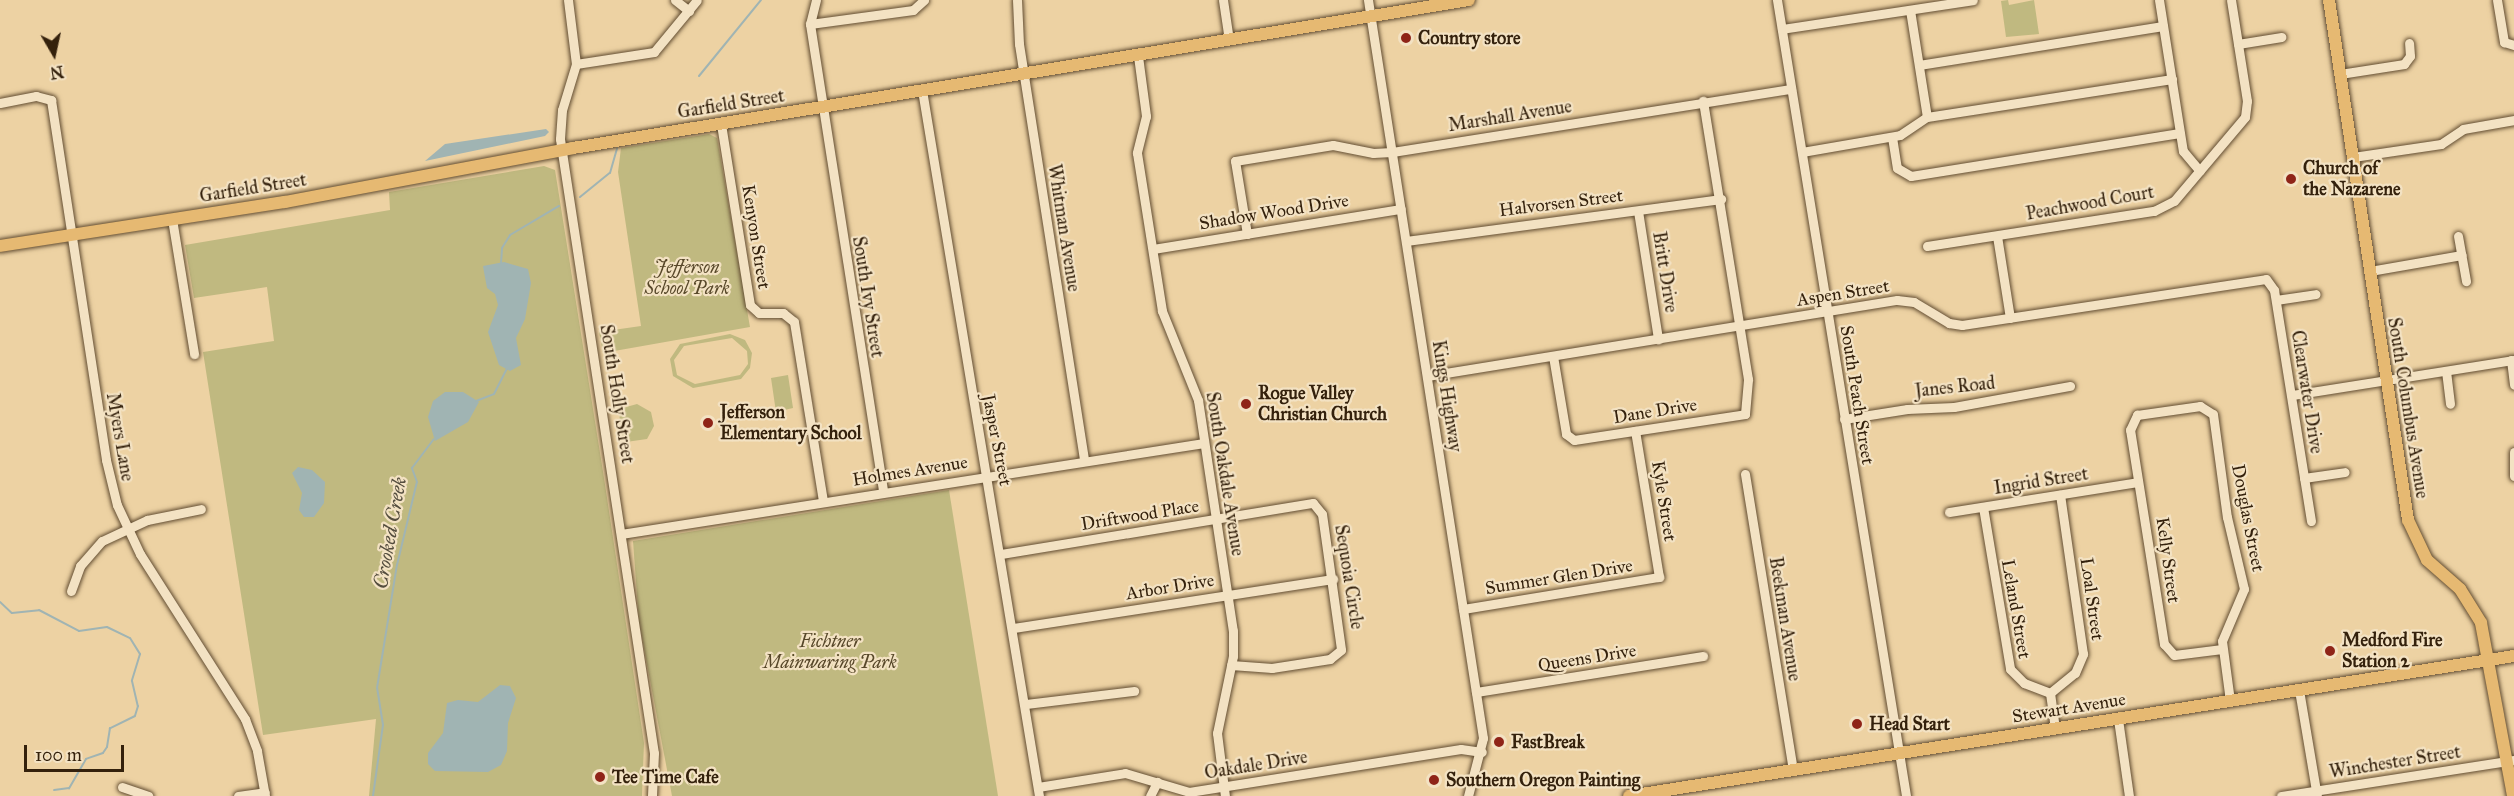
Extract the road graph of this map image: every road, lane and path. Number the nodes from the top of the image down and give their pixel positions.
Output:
1 (568, 0) edge
2 (675, 0) edge
3 (697, 0) edge
4 (816, 0) edge
5 (924, 0) edge
6 (1017, 0) edge
7 (1223, 0) edge
8 (1368, 0) edge
9 (1469, 0) edge
10 (1777, 0) edge
11 (1973, 0) edge
12 (2159, 0) edge
13 (2231, 0) edge
14 (2329, 0) edge
15 (2497, 0) edge
16 (1910, 10) junction
17 (689, 11) junction
18 (1371, 19) junction
19 (810, 24) junction
20 (2163, 26) junction
21 (1782, 29) junction
22 (2281, 37) dead end
23 (1229, 40) junction
24 (2409, 43) dead end
25 (2238, 44) junction
26 (2510, 44) edge
27 (1138, 56) junction
28 (576, 64) junction
29 (1919, 64) junction
30 (2340, 74) junction
31 (1023, 75) junction
32 (2172, 79) junction
33 (1791, 88) junction
34 (922, 90) junction
35 (1703, 101) junction
36 (0, 103) edge
37 (822, 107) junction
38 (1927, 117) junction
39 (2514, 120) edge
40 (721, 124) junction
41 (2180, 134) junction
42 (1893, 137) junction
43 (561, 150) junction
44 (1392, 152) junction
45 (1802, 152) junction
46 (2353, 157) junction
47 (2200, 171) junction
48 (1721, 199) junction
49 (1401, 209) junction
50 (1638, 211) junction
51 (172, 219) junction
52 (1247, 234) junction
53 (71, 235) junction
54 (1997, 236) junction
55 (2458, 236) dead end
56 (1406, 241) junction
57 (0, 246) edge
58 (1927, 246) dead end
59 (1153, 249) junction
60 (2462, 255) junction
61 (2370, 271) junction
62 (2258, 279) joint
63 (2466, 281) dead end
64 (2316, 294) dead end
65 (2276, 300) junction
66 (1827, 312) junction
67 (2010, 318) junction
68 (1741, 327) junction
69 (1658, 339) junction
70 (194, 354) dead end
71 (1553, 356) junction
72 (2512, 360) edge
73 (2446, 371) junction
74 (1427, 376) junction
75 (2385, 380) junction
76 (2514, 385) edge
77 (2070, 386) dead end
78 (2292, 395) junction
79 (2450, 404) dead end
80 (2133, 418) joint
81 (1844, 419) junction
82 (1635, 431) junction
83 (1204, 443) junction
84 (2514, 452) edge
85 (1084, 460) junction
86 (2345, 472) dead end
87 (1745, 474) dead end
88 (986, 476) junction
89 (2514, 476) edge
90 (2304, 478) junction
91 (2138, 482) junction
92 (883, 492) junction
93 (2060, 495) junction
94 (823, 501) junction
95 (1318, 506) joint
96 (1983, 507) junction
97 (201, 509) dead end
98 (1949, 512) dead end
99 (1216, 520) junction
100 (2311, 521) dead end
101 (127, 529) junction
102 (621, 534) junction
103 (1001, 554) junction
104 (1659, 577) joint
105 (1333, 579) junction
106 (70, 591) dead end
107 (1227, 595) junction
108 (1463, 609) junction
109 (1013, 628) junction
110 (2222, 649) junction
111 (1703, 656) dead end
112 (2514, 656) edge
113 (2490, 659) junction
114 (1231, 665) junction
115 (2299, 690) junction
116 (1134, 691) dead end
117 (1476, 692) junction
118 (2050, 693) junction
119 (2230, 701) junction
120 (1026, 704) junction
121 (2118, 718) junction
122 (2055, 728) junction
123 (1482, 752) junction
124 (1899, 753) junction
125 (2511, 761) edge
126 (1793, 770) junction
127 (1157, 782) junction
128 (122, 787) dead end
129 (1039, 791) edge
130 (1225, 791) edge
131 (1688, 791) edge
132 (2316, 793) edge
133 (265, 794) edge
134 (148, 796) edge
135 (238, 796) edge
136 (652, 796) edge
137 (1150, 796) edge
138 (1468, 796) edge
139 (1629, 796) edge
140 (1906, 796) edge
141 (2129, 796) edge
142 (2281, 796) edge
143 (2513, 796) edge

1 - 28 street, South Holly Street
2 - 17 street
3 - 17 street
4 - 19 street
5 - 19 street
6 - 31 street, Whitman Avenue
7 - 23 street
8 - 18 street, Kings Highway
9 - 18 main road, Garfield Street
10 - 21 street, South Peach Street
11 - 16 street
12 - 20 street
13 - 25 street, Peachwood Court
14 - 30 main road, South Columbus Avenue
15 - 26 street
16 - 21 street
16 - 29 street
17 - 28 street
18 - 23 main road, Garfield Street
18 - 44 street, Kings Highway
19 - 37 street, South Ivy Street
20 - 29 street
20 - 32 street
21 - 33 street, South Peach Street
22 - 25 street
23 - 27 main road, Garfield Street
24 - 30 street
25 - 47 street, Peachwood Court
27 - 31 main road, Garfield Street
27 - 59 street, South Oakdale Avenue
28 - 43 street, South Holly Street
29 - 38 street
30 - 46 main road, South Columbus Avenue
31 - 34 main road, Garfield Street
31 - 85 street, Whitman Avenue
32 - 38 street
32 - 41 street
33 - 35 street, Marshall Avenue
33 - 45 street, South Peach Street
34 - 37 main road, Garfield Street
34 - 88 street, Jasper Street
35 - 44 street, Marshall Avenue
35 - 48 street
36 - 53 street, Myers Lane
37 - 40 main road, Garfield Street
37 - 92 street, South Ivy Street
38 - 42 street
39 - 46 street
40 - 43 main road, Garfield Street
40 - 94 street, Kenyon Street
41 - 42 street
41 - 47 street
42 - 45 street
43 - 51 main road, Garfield Street
43 - 102 street, South Holly Street
44 - 49 street, Kings Highway
44 - 52 street, Marshall Avenue
45 - 66 street, South Peach Street
46 - 61 main road, South Columbus Avenue
47 - 54 street, Peachwood Court
48 - 50 street, Halvorsen Street
48 - 68 street
49 - 52 street, Shadow Wood Drive
49 - 56 street, Kings Highway
50 - 56 street, Halvorsen Street
50 - 69 street, Britt Drive
51 - 53 main road, Garfield Street
51 - 70 street
52 - 59 street, Shadow Wood Drive
53 - 57 main road, Garfield Street
53 - 101 street, Myers Lane
54 - 58 street, Peachwood Court
54 - 67 street
55 - 60 street
56 - 74 street, Kings Highway
59 - 83 street, South Oakdale Avenue
60 - 61 street
60 - 63 street
61 - 75 main road, South Columbus Avenue
62 - 65 street, Clearwater Drive
62 - 67 street, Aspen Street
64 - 65 street
65 - 78 street, Clearwater Drive
66 - 67 street, Aspen Street
66 - 68 street, Aspen Street
66 - 81 street, South Peach Street
68 - 69 street, Aspen Street
68 - 82 street, Dane Drive
69 - 71 street, Aspen Street
71 - 74 street, Aspen Street
71 - 82 street, Dane Drive
72 - 73 street
72 - 76 street
73 - 75 street
73 - 79 street
74 - 108 street, Kings Highway
75 - 78 street
75 - 113 main road, South Columbus Avenue
77 - 81 street, Janes Road
78 - 90 street, Clearwater Drive
80 - 91 street, Kelly Street
80 - 110 street, Douglas Street
81 - 124 street, South Peach Street
82 - 104 street, Kyle Street
83 - 85 street, Holmes Avenue
83 - 99 street, South Oakdale Avenue
84 - 89 street
85 - 88 street, Holmes Avenue
86 - 90 street
87 - 126 street, Beekman Avenue
88 - 92 street, Holmes Avenue
88 - 103 street, Jasper Street
90 - 100 street, Clearwater Drive
91 - 93 street, Ingrid Street
91 - 110 street, Kelly Street
92 - 94 street, Holmes Avenue
93 - 96 street, Ingrid Street
93 - 118 street, Loal Street
94 - 102 street, Holmes Avenue
95 - 99 street, Driftwood Place
95 - 105 street, Sequoia Circle
96 - 98 street, Ingrid Street
96 - 118 street, Leland Street
97 - 101 street
99 - 103 street, Driftwood Place
99 - 107 street, South Oakdale Avenue
101 - 106 street
101 - 133 street, Myers Lane
102 - 136 street, South Holly Street
103 - 109 street, Jasper Street
104 - 108 street, Summer Glen Drive
105 - 107 street, Arbor Drive
105 - 114 street, Sequoia Circle
107 - 109 street, Arbor Drive
107 - 114 street, South Oakdale Avenue
108 - 117 street, Kings Highway
109 - 120 street, Jasper Street
110 - 119 street, Douglas Street
111 - 117 street, Queens Drive
112 - 113 main road, Stewart Avenue
113 - 115 main road, Stewart Avenue
113 - 125 main road, South Columbus Avenue
114 - 130 street, South Oakdale Avenue
115 - 119 main road, Stewart Avenue
115 - 132 street
116 - 120 street
117 - 123 street, Kings Highway
118 - 122 street
119 - 121 main road, Stewart Avenue
120 - 129 street, Jasper Street
121 - 122 main road, Stewart Avenue
121 - 141 street
122 - 124 main road, Stewart Avenue
123 - 130 street, Oakdale Drive
123 - 138 street, Kings Highway
124 - 126 main road, Stewart Avenue
124 - 140 street, South Peach Street
125 - 132 street, Winchester Street
125 - 143 main road, South Columbus Avenue
126 - 131 main road, Stewart Avenue
127 - 129 street, Oakdale Drive
127 - 130 street, Oakdale Drive
127 - 137 street
128 - 134 street
131 - 139 main road, Stewart Avenue
132 - 142 street, Winchester Street
133 - 135 street

